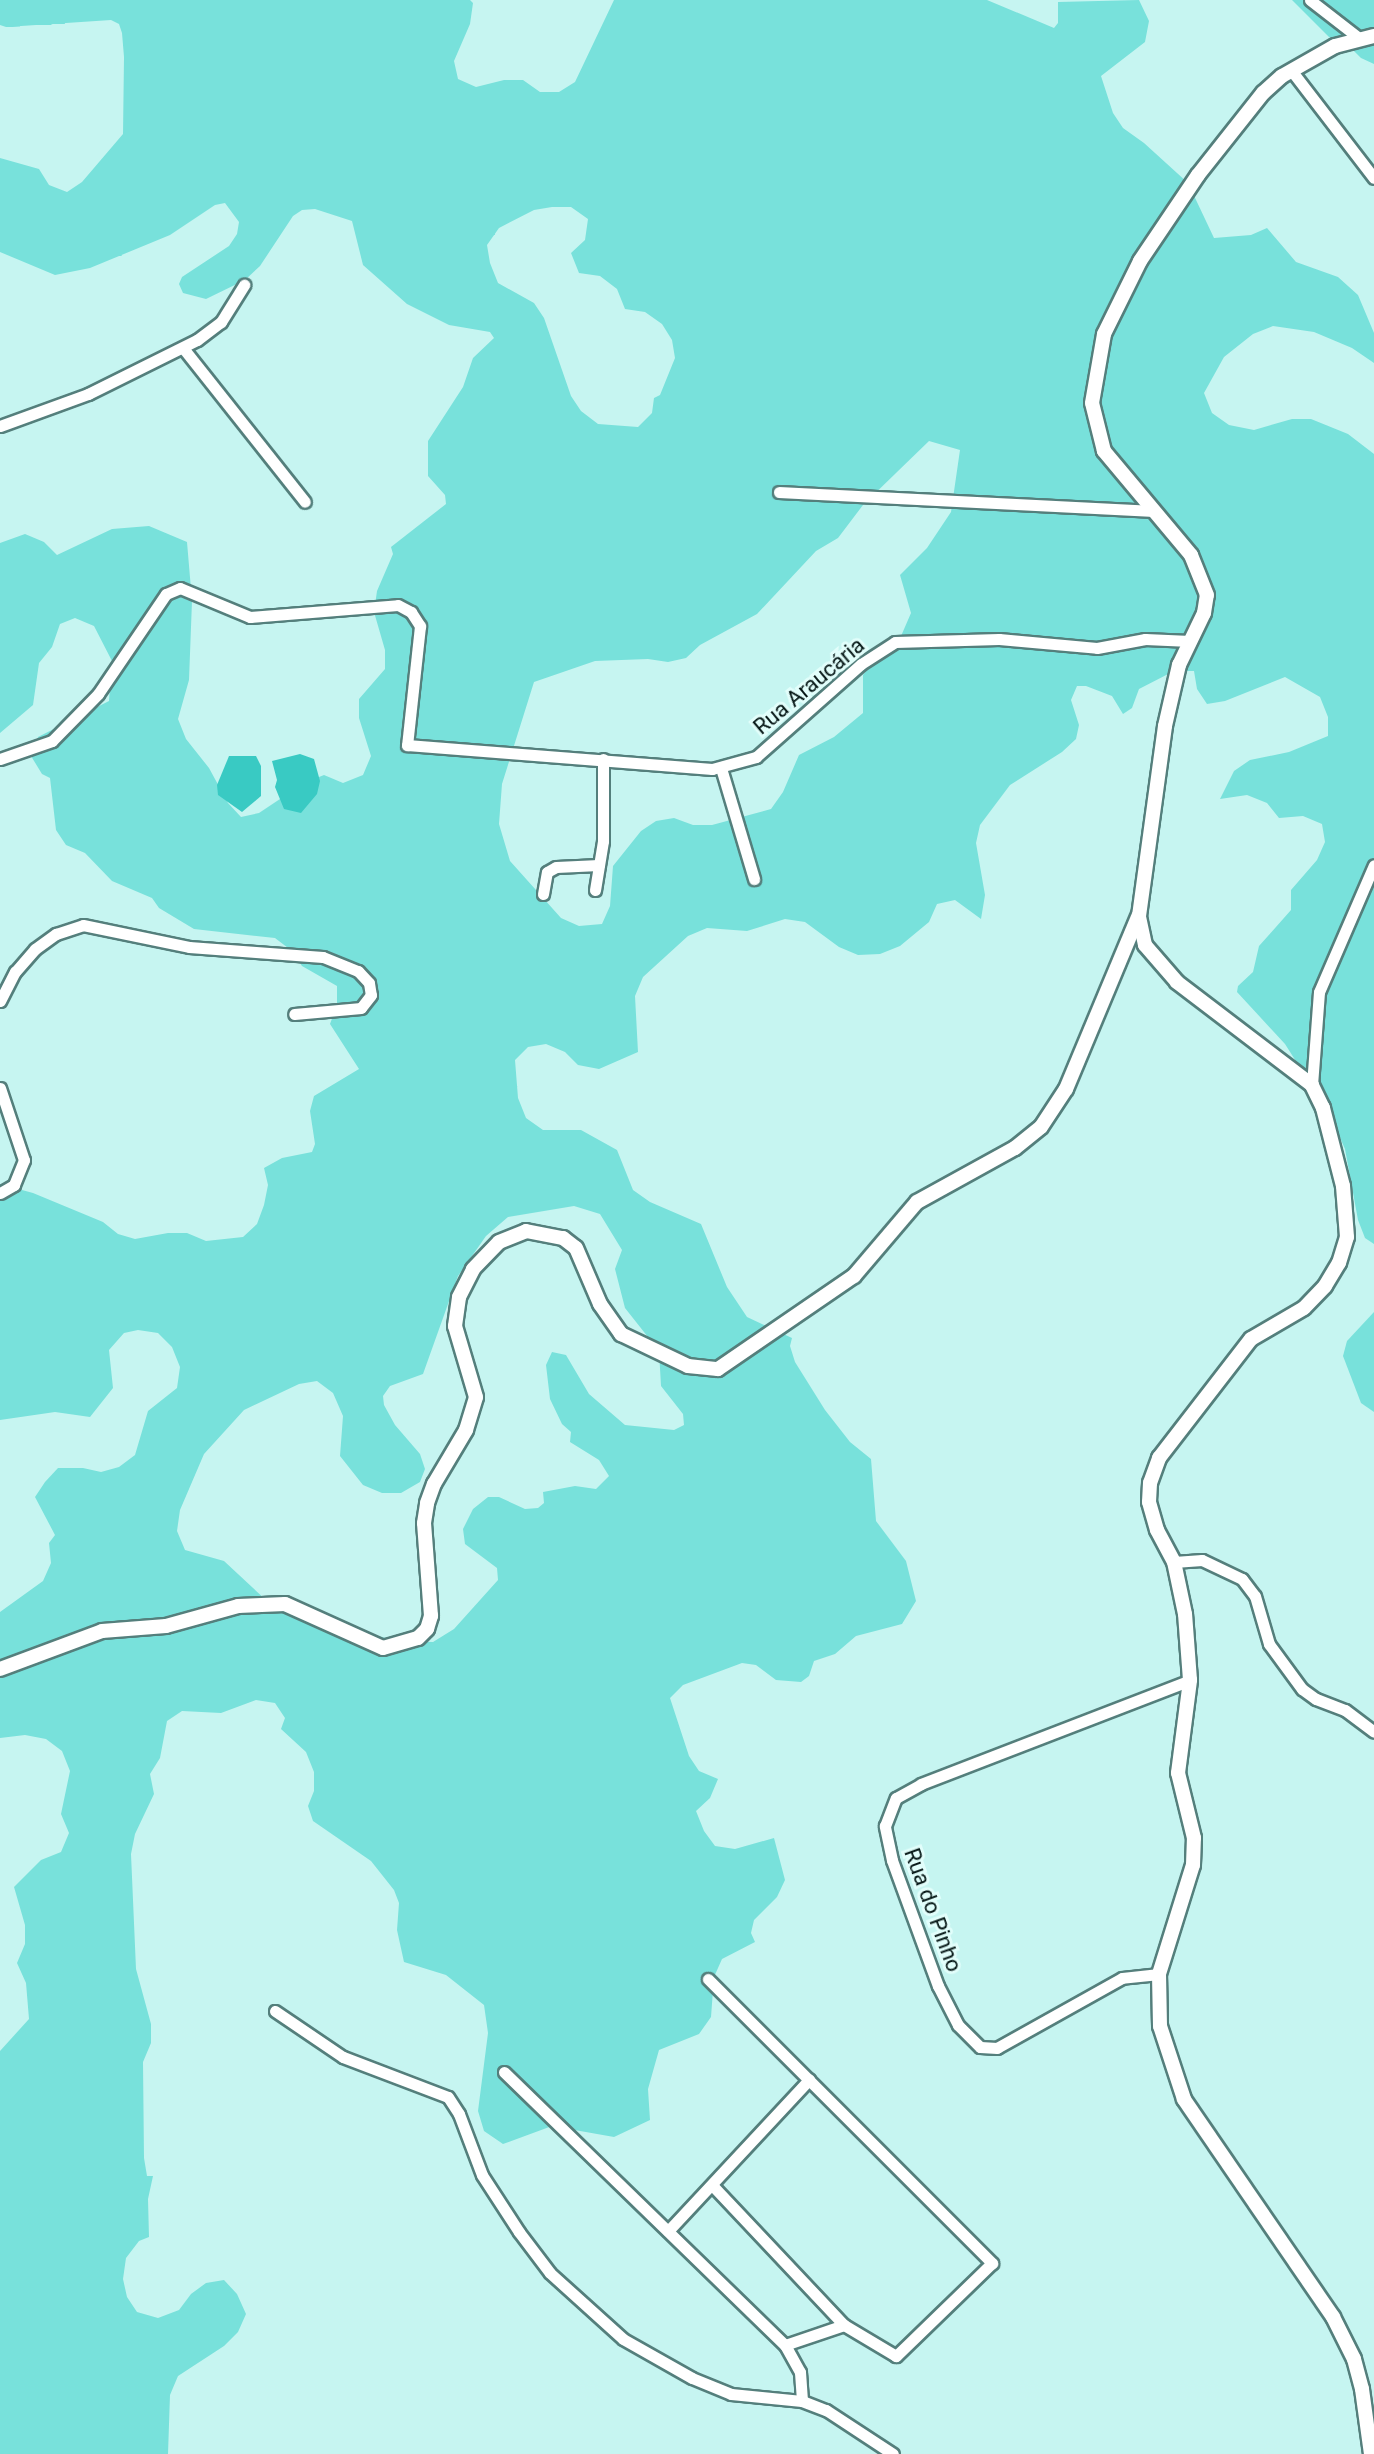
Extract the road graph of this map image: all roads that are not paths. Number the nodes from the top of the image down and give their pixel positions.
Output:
1 (1310, 0) edge
2 (1366, 37) edge
3 (1291, 70) junction
4 (1374, 178) edge
5 (244, 285) dead end
6 (183, 348) junction
7 (0, 426) edge
8 (779, 492) dead end
9 (305, 502) dead end
10 (1154, 511) junction
11 (1190, 641) junction
12 (0, 759) edge
13 (603, 759) junction
14 (721, 768) junction
15 (599, 865) junction
16 (1374, 865) edge
17 (754, 879) dead end
18 (595, 890) dead end
19 (543, 894) dead end
20 (1139, 916) junction
21 (0, 1001) edge
22 (294, 1014) dead end
23 (1312, 1085) junction
24 (0, 1088) edge
25 (0, 1193) edge
26 (1174, 1562) junction
27 (0, 1669) edge
28 (1190, 1680) junction
29 (1374, 1732) edge
30 (1159, 1974) junction
31 (708, 1979) dead end
32 (275, 2011) dead end
33 (504, 2072) dead end
34 (809, 2080) junction
35 (712, 2185) junction
36 (668, 2231) junction
37 (844, 2325) junction
38 (785, 2345) junction
39 (802, 2401) junction
40 (893, 2454) edge
41 (1371, 2454) edge

1 - 2 street
2 - 3 street
3 - 4 street
3 - 10 street
5 - 6 street
6 - 7 street
6 - 9 street
8 - 10 street
10 - 11 street
11 - 14 street, Rua Araucária
11 - 20 street
12 - 13 street, Rua Araucária
13 - 14 street, Rua Araucária
13 - 15 street
14 - 17 street
15 - 18 street
15 - 19 street
16 - 23 street
20 - 23 street
20 - 27 street
21 - 22 street
23 - 26 street
24 - 25 street
26 - 28 street
26 - 29 street
28 - 30 street
28 - 30 street, Rua do Pinho
30 - 41 street
31 - 34 street
32 - 39 street
33 - 36 street
34 - 35 street
34 - 37 street
35 - 36 street
35 - 37 street
36 - 38 street
37 - 38 street
38 - 39 street
39 - 40 street

